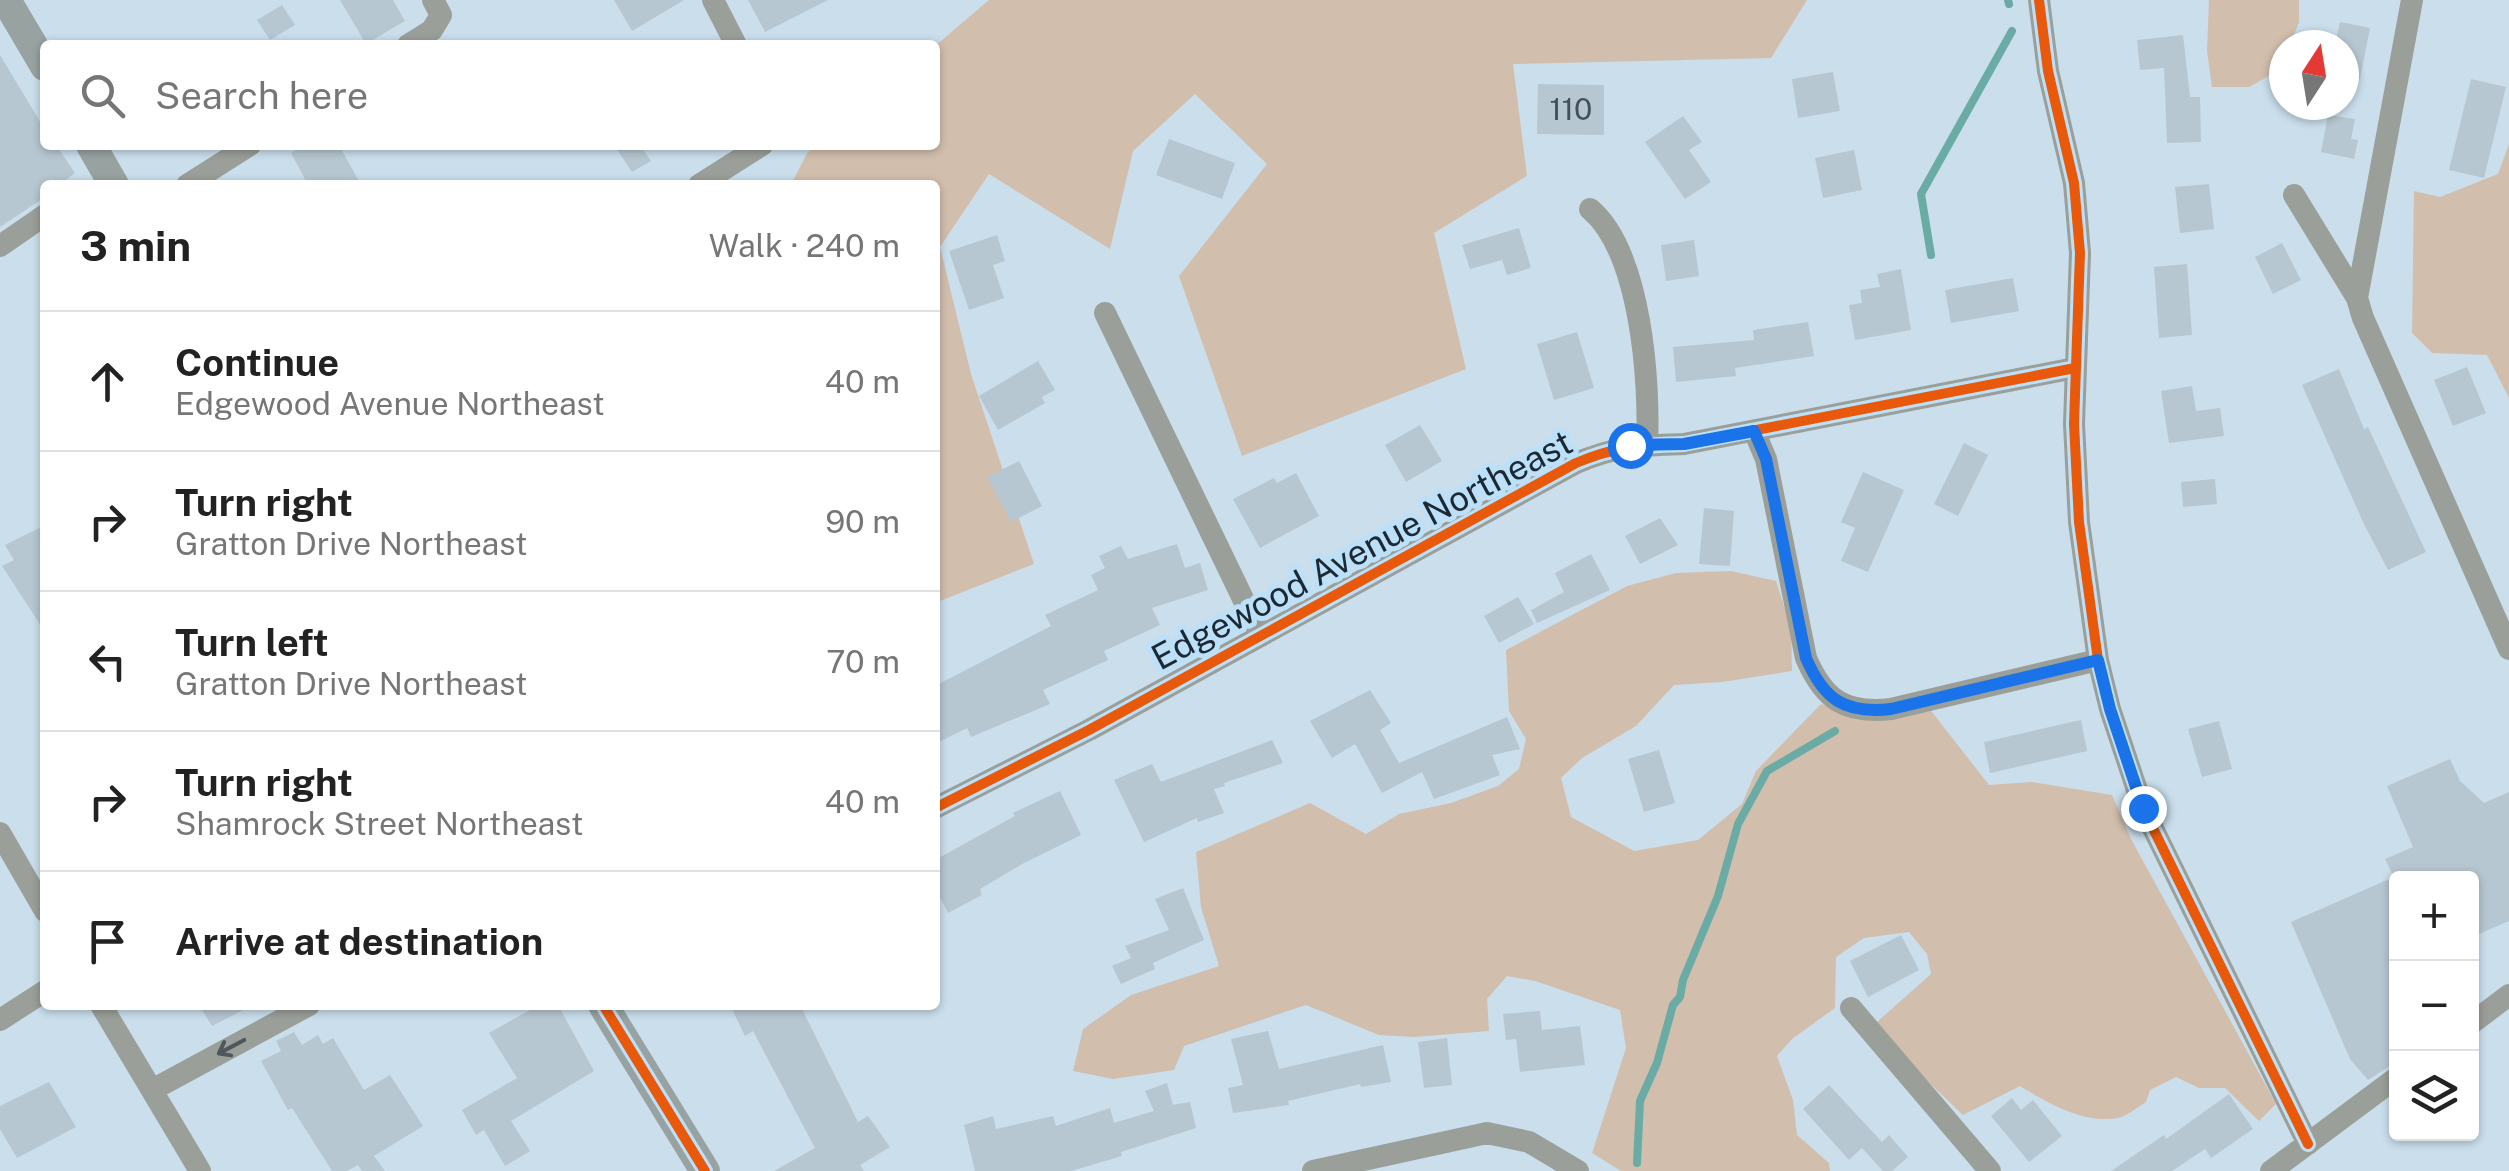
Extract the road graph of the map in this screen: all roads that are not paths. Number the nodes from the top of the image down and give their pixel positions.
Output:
1 (6, 0) edge
2 (433, 0) edge
3 (713, 0) edge
4 (2039, 0) edge
5 (2412, 0) edge
6 (416, 40) edge
7 (733, 40) edge
8 (40, 58) edge
9 (94, 150) edge
10 (242, 150) edge
11 (754, 150) edge
12 (103, 180) edge
13 (195, 180) edge
14 (707, 180) edge
15 (2294, 195) dead end
16 (1590, 209) dead end
17 (40, 218) edge
18 (0, 246) edge
19 (2357, 298) junction
20 (1106, 313) dead end
21 (2075, 368) junction
22 (1754, 431) junction
23 (1648, 445) junction
24 (1261, 636) junction
25 (2509, 650) edge
26 (2098, 660) junction
27 (940, 805) edge
28 (0, 834) edge
29 (40, 902) edge
30 (40, 994) edge
31 (2509, 995) edge
32 (1851, 1008) dead end
33 (104, 1010) edge
34 (300, 1010) edge
35 (606, 1010) edge
36 (2479, 1018) edge
37 (0, 1020) edge
38 (2389, 1083) edge
39 (152, 1090) junction
40 (2308, 1144) junction
41 (200, 1171) edge
42 (705, 1171) edge
43 (1313, 1171) edge
44 (1578, 1171) edge
45 (1990, 1171) edge
46 (2271, 1171) edge

1 - 8 main road
2 - 6 street
3 - 7 street
4 - 21 street
5 - 19 street
9 - 12 main road
10 - 13 street
11 - 14 street
15 - 19 street
16 - 23 street
17 - 18 street
19 - 25 street
20 - 24 street
21 - 22 street, Edgewood Avenue Northeast
21 - 26 street
22 - 23 street, Edgewood Avenue Northeast
22 - 26 street
23 - 24 street, Edgewood Avenue Northeast
24 - 27 street, Edgewood Avenue Northeast
26 - 40 street
28 - 29 street
30 - 37 street
31 - 36 street
32 - 45 street
33 - 39 street
34 -> 39 street
35 - 42 main road
38 - 40 street
39 - 41 street
40 - 46 street
43 - 44 street

